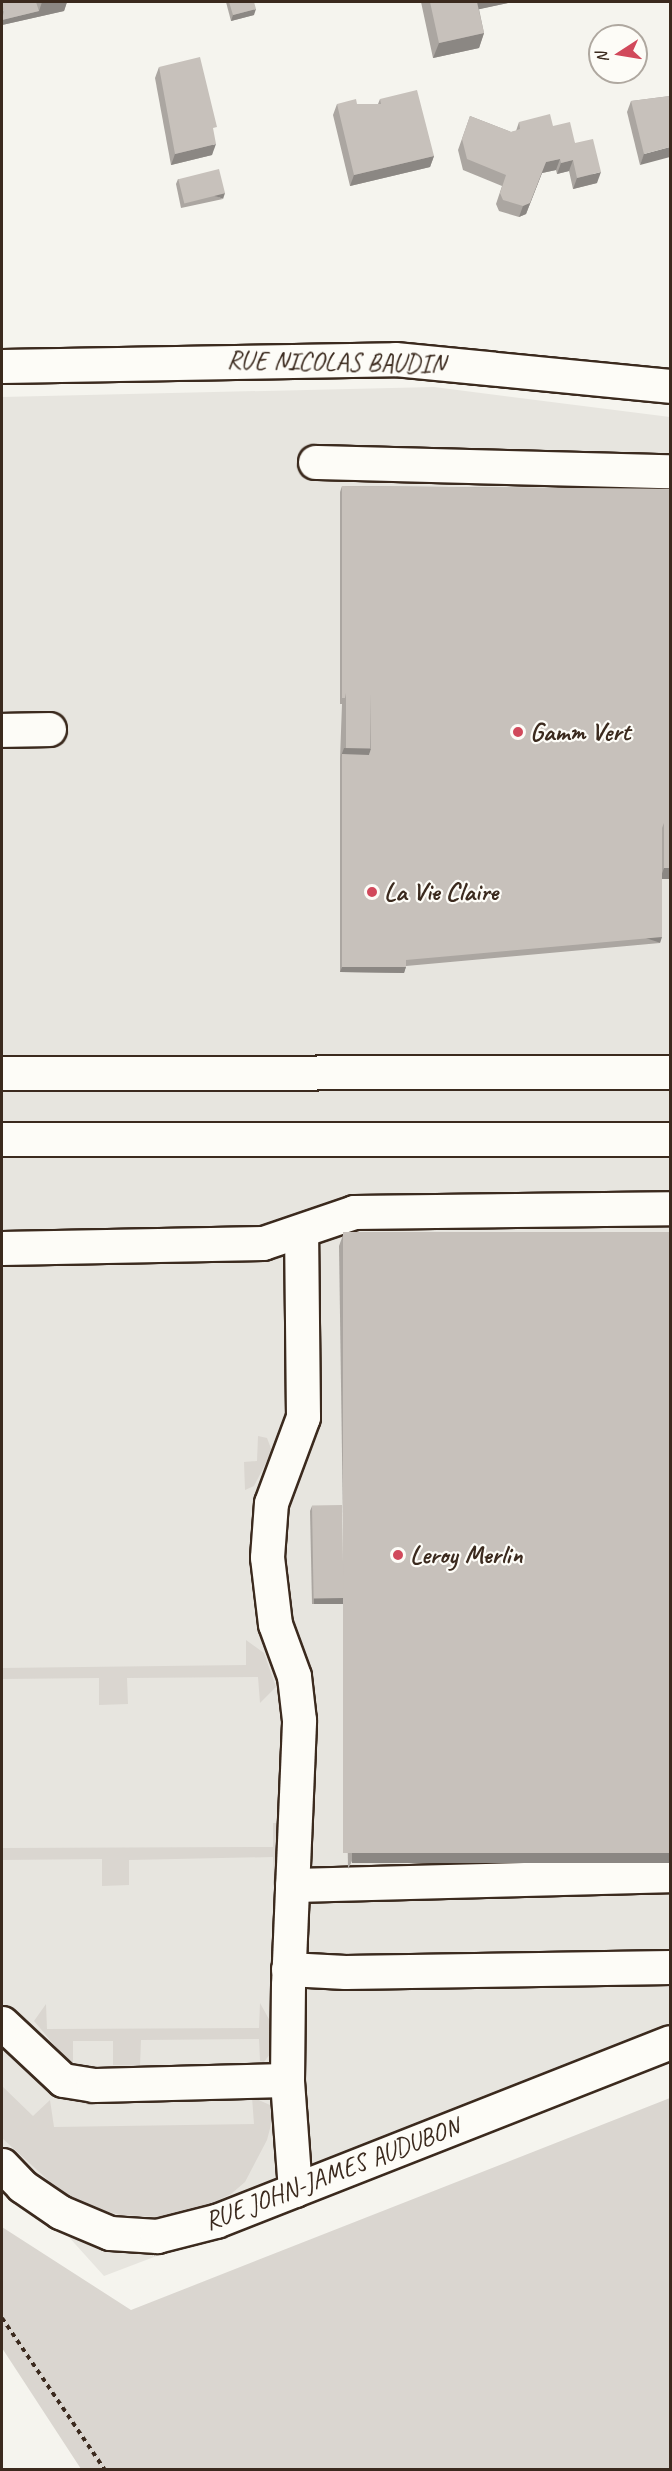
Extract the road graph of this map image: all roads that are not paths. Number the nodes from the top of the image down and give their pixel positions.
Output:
1 (2, 366) edge
2 (670, 386) edge
3 (315, 462) dead end
4 (670, 471) edge
5 (49, 729) dead end
6 (2, 730) edge
7 (670, 1072) edge
8 (2, 1073) edge
9 (2, 1139) edge
10 (670, 1139) edge
11 (670, 1208) edge
12 (301, 1232) junction
13 (2, 1248) edge
14 (670, 1875) edge
15 (292, 1886) junction
16 (670, 1967) edge
17 (288, 1969) junction
18 (2, 2023) edge
19 (670, 2042) edge
20 (287, 2080) junction
21 (2, 2165) edge
22 (295, 2190) junction

1 - 2 main road, RUE NICOLAS BAUDIN
3 - 4 main road
5 - 6 main road
7 - 8 main road
9 - 10 main road
11 - 12 main road
12 - 13 main road
12 - 15 main road
14 - 15 main road
15 - 17 main road
16 - 17 main road
17 - 20 main road
18 - 20 main road
19 - 22 main road, RUE JOHN-JAMES AUDUBON
20 - 22 main road
21 - 22 main road, RUE JOHN-JAMES AUDUBON

